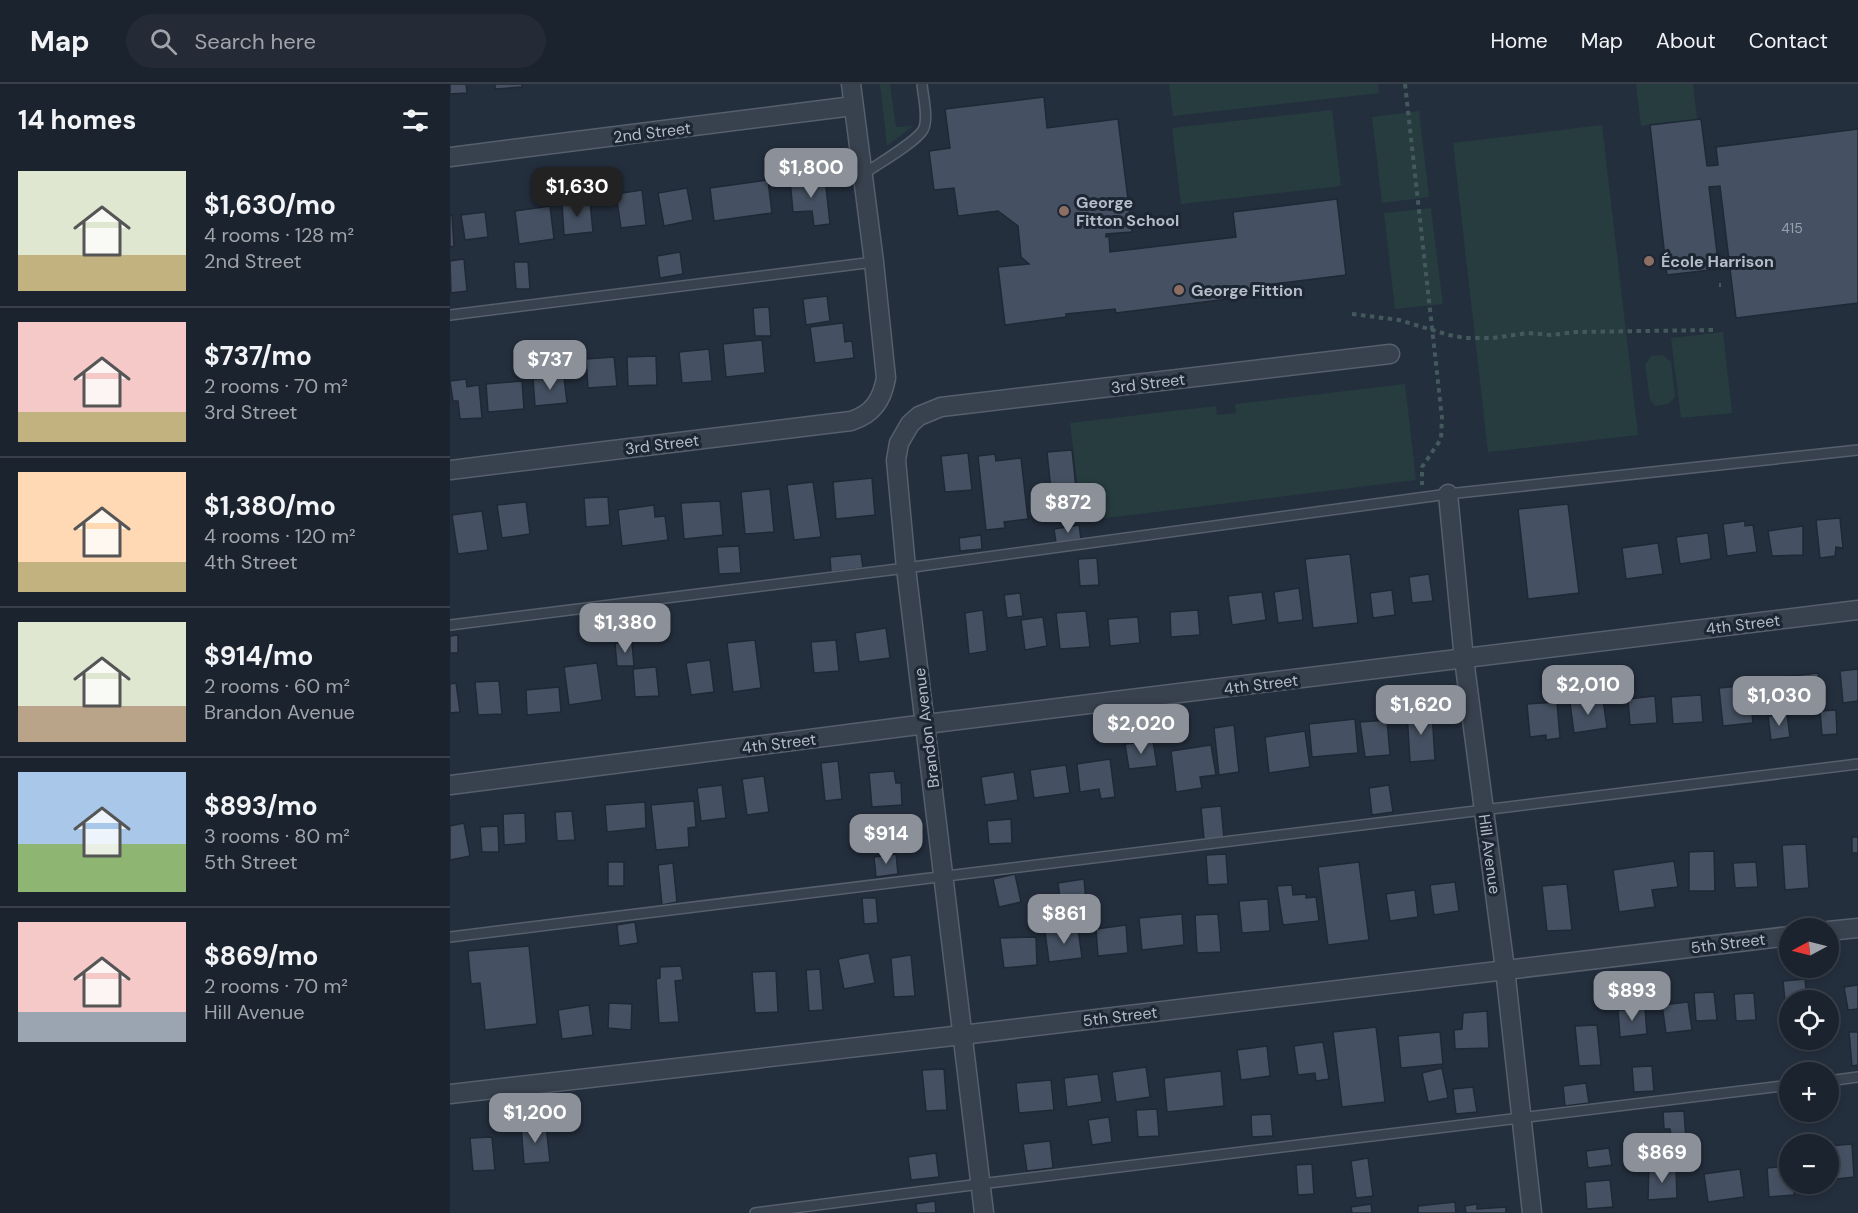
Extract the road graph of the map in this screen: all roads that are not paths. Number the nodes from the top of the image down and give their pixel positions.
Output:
1 (851, 84) edge
2 (922, 84) edge
3 (853, 106) junction
4 (450, 157) edge
5 (862, 175) junction
6 (874, 262) junction
7 (450, 315) edge
8 (1390, 354) dead end
9 (910, 424) joint
10 (1858, 450) edge
11 (450, 470) edge
12 (1448, 494) junction
13 (906, 568) junction
14 (1858, 610) edge
15 (450, 625) edge
16 (1464, 659) junction
17 (926, 724) junction
18 (1858, 764) edge
19 (450, 786) edge
20 (1484, 810) junction
21 (944, 876) junction
22 (1858, 928) edge
23 (1839, 930) edge
24 (450, 937) edge
25 (1779, 937) edge
26 (1505, 969) junction
27 (962, 1035) junction
28 (1858, 1077) edge
29 (1839, 1080) edge
30 (1779, 1086) edge
31 (450, 1094) edge
32 (1521, 1118) junction
33 (980, 1184) junction
34 (755, 1213) edge
35 (984, 1213) edge
36 (1532, 1213) edge

1 - 3 street
2 - 5 lane
3 - 4 street, 2nd Street
3 - 5 street
5 - 6 street
6 - 7 lane
6 - 11 street, 3rd Street
8 - 9 street, 3rd Street
9 - 13 street, Brandon Avenue
10 - 12 lane
12 - 13 lane
12 - 16 street, Hill Avenue
13 - 15 lane
13 - 17 street, Brandon Avenue
14 - 16 street, 4th Street
16 - 17 street, 4th Street
16 - 20 street, Hill Avenue
17 - 19 street, 4th Street
17 - 21 street, Brandon Avenue
18 - 20 lane
20 - 21 lane
20 - 26 street, Hill Avenue
21 - 24 lane
21 - 27 street, Brandon Avenue
22 - 23 street
25 - 26 street, 5th Street
26 - 27 street, 5th Street
26 - 32 street, Hill Avenue
27 - 31 street, 5th Street
27 - 33 street, Brandon Avenue
28 - 29 lane
30 - 32 lane
32 - 33 lane
32 - 36 street, Hill Avenue
33 - 34 lane
33 - 35 street, Brandon Avenue

